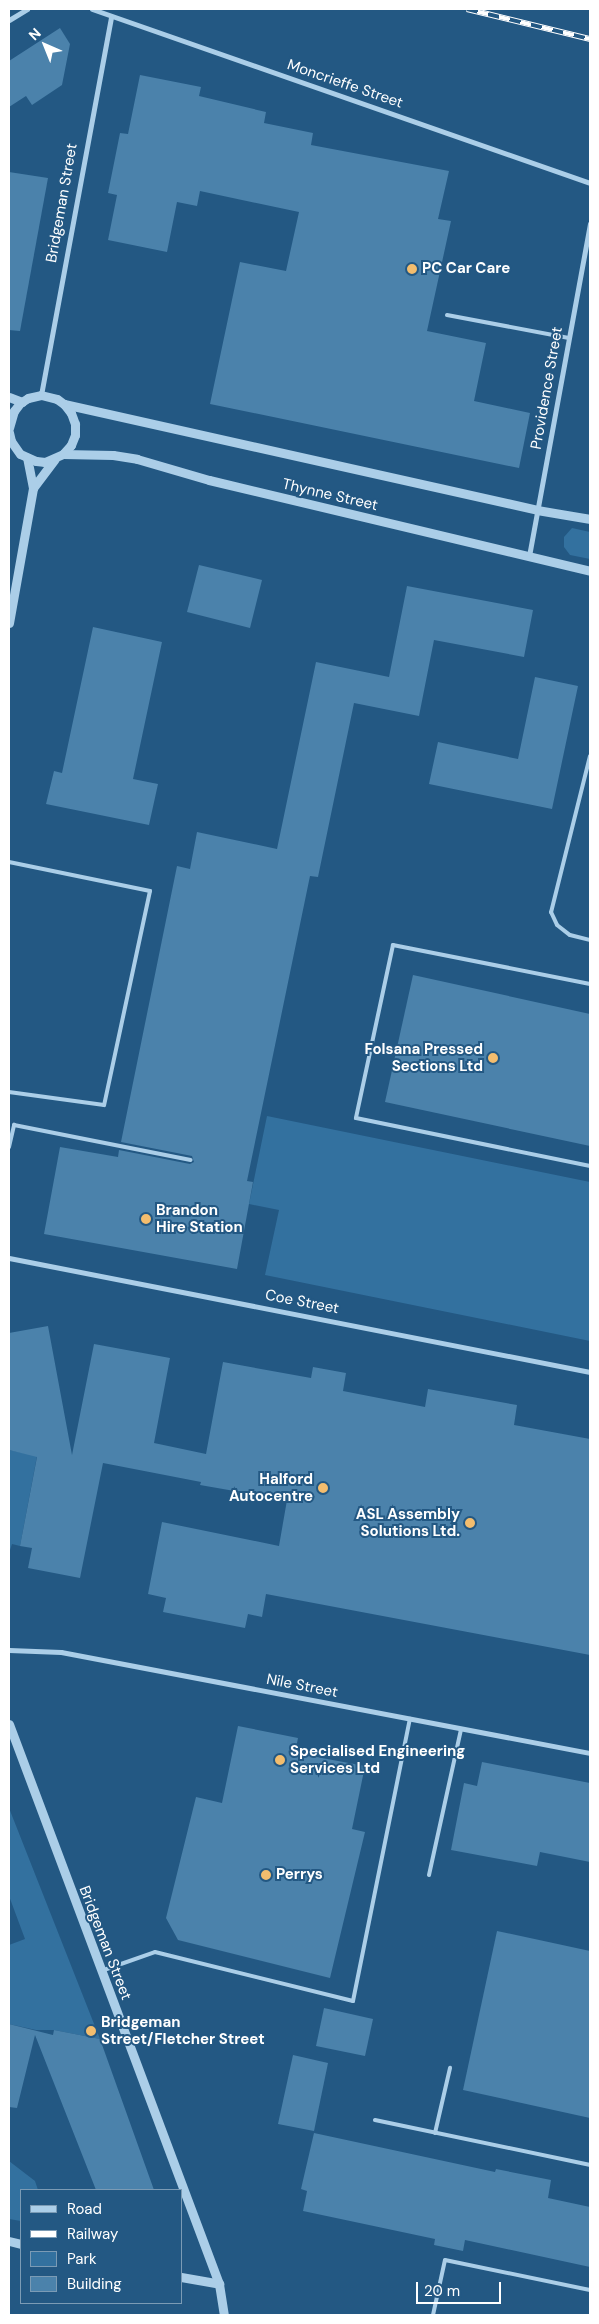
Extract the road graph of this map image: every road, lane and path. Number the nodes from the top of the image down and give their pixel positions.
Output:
1 (27, 9) edge
2 (92, 9) edge
3 (110, 16) junction
4 (9, 20) edge
5 (590, 183) edge
6 (590, 224) edge
7 (447, 315) dead end
8 (569, 338) junction
9 (41, 395) junction
10 (9, 397) edge
11 (22, 402) junction
12 (64, 404) junction
13 (9, 428) edge
14 (9, 438) edge
15 (63, 454) junction
16 (27, 458) junction
17 (55, 459) junction
18 (33, 488) junction
19 (537, 510) junction
20 (590, 519) edge
21 (528, 557) junction
22 (590, 571) edge
23 (9, 621) edge
24 (590, 756) edge
25 (9, 862) edge
26 (590, 940) edge
27 (590, 984) edge
28 (9, 1092) edge
29 (9, 1147) edge
30 (191, 1160) dead end
31 (590, 1166) edge
32 (9, 1258) edge
33 (590, 1372) edge
34 (9, 1650) edge
35 (410, 1719) junction
36 (9, 1724) edge
37 (461, 1729) junction
38 (590, 1753) edge
39 (429, 1875) dead end
40 (101, 1971) junction
41 (450, 2068) dead end
42 (375, 2120) dead end
43 (435, 2133) junction
44 (590, 2165) edge
45 (182, 2277) edge
46 (219, 2284) junction
47 (590, 2290) edge
48 (228, 2315) edge
49 (433, 2315) edge

1 - 4 street
2 - 3 street, Moncrieffe Street
3 - 5 street, Moncrieffe Street
3 - 9 street, Bridgeman Street
6 - 8 street, Providence Street
7 - 8 lane
8 - 19 street, Providence Street
9 - 11 street
9 - 12 street, Thynne Street
10 - 11 street
11 - 13 street
12 - 15 street
12 - 19 street, Thynne Street
14 - 16 street
15 - 17 street
15 - 21 street, Thynne Street
16 - 17 street
16 - 18 street
17 - 18 street
18 - 23 street
19 - 20 street, Thynne Street
19 - 21 street, Providence Street
21 - 22 street, Thynne Street
24 - 26 lane
25 - 28 lane
27 - 31 lane
29 - 30 lane
32 - 33 street, Coe Street
34 - 35 street, Nile Street
35 - 37 street, Nile Street
35 - 40 lane
36 - 40 street, Bridgeman Street
37 - 38 street, Nile Street
37 - 39 lane
40 - 46 street, Bridgeman Street
41 - 43 lane
42 - 43 lane
43 - 44 lane
45 - 46 street
46 - 48 street, Bridgeman Street
47 - 49 lane

